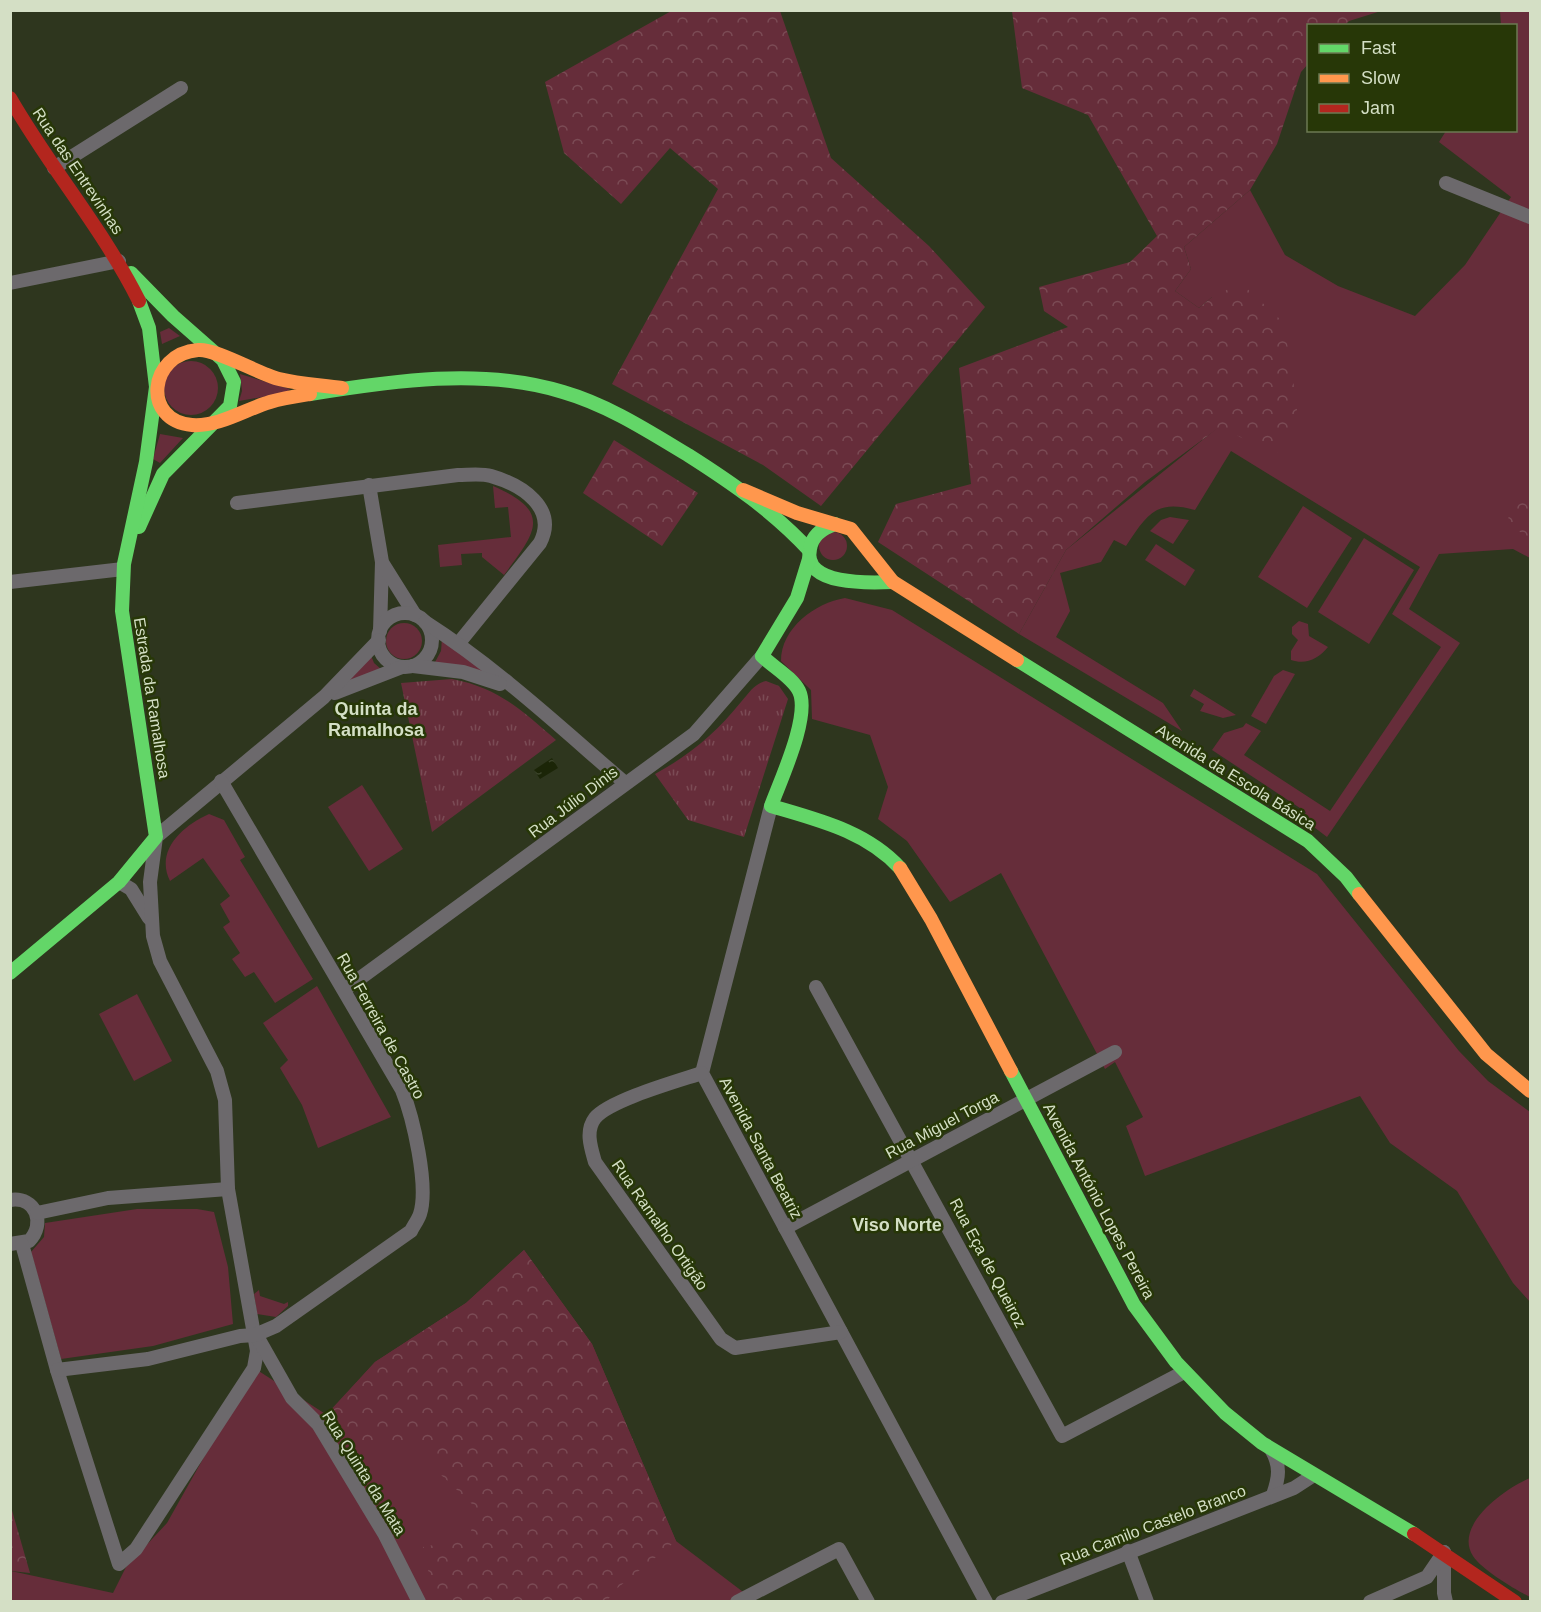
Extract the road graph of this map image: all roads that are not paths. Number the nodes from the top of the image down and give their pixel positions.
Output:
1 (181, 88) dead end
2 (10, 98) edge
3 (54, 168) junction
4 (1446, 183) dead end
5 (1530, 217) edge
6 (119, 261) junction
7 (10, 283) edge
8 (213, 353) junction
9 (156, 387) junction
10 (342, 388) junction
11 (212, 423) junction
12 (369, 485) junction
13 (743, 490) junction
14 (237, 503) dead end
15 (835, 524) junction
16 (862, 542) junction
17 (809, 554) junction
18 (382, 562) junction
19 (124, 566) junction
20 (838, 579) junction
21 (10, 582) edge
22 (893, 582) junction
23 (794, 609) junction
24 (420, 619) junction
25 (379, 636) junction
26 (458, 644) junction
27 (762, 656) junction
28 (407, 666) junction
29 (522, 694) junction
30 (324, 697) junction
31 (221, 781) junction
32 (625, 783) junction
33 (771, 806) junction
34 (156, 837) junction
35 (119, 882) junction
36 (151, 922) junction
37 (10, 973) edge
38 (816, 987) dead end
39 (344, 990) junction
40 (1115, 1052) dead end
41 (702, 1072) junction
42 (1530, 1091) edge
43 (1026, 1099) junction
44 (913, 1160) junction
45 (228, 1190) junction
46 (10, 1200) edge
47 (37, 1213) junction
48 (785, 1228) junction
49 (16, 1244) edge
50 (841, 1332) junction
51 (255, 1335) junction
52 (57, 1370) junction
53 (1184, 1372) junction
54 (1271, 1449) junction
55 (1314, 1475) junction
56 (1273, 1495) junction
57 (1128, 1551) junction
58 (1444, 1552) junction
59 (1462, 1566) junction
60 (1530, 1600) edge
61 (419, 1602) edge
62 (737, 1602) edge
63 (868, 1602) edge
64 (986, 1602) edge
65 (1002, 1602) edge
66 (1147, 1602) edge
67 (1370, 1602) edge
68 (1446, 1602) edge
69 (1515, 1602) edge

1 - 3 street
2 - 3 street, Rua das Entrevinhas
3 - 6 street, Rua das Entrevinhas
4 - 5 street
6 - 7 street
6 - 8 street, Rua das Entrevinhas
6 - 9 street, Rua das Entrevinhas
8 - 9 street, Avenida da Escola Básica
8 - 10 street, Avenida da Escola Básica
8 - 11 street
9 - 11 street, Avenida da Escola Básica
9 - 19 street, Estrada da Ramalhosa
10 - 11 street, Avenida da Escola Básica
10 - 13 street, Avenida da Escola Básica
11 - 19 street, Estrada da Ramalhosa
12 - 14 street
12 - 18 street
12 - 26 street
13 - 15 street, Avenida da Escola Básica
13 - 17 street, Avenida da Escola Básica
15 - 16 street, Avenida da Escola Básica
15 - 17 street
16 - 20 street
16 - 22 street, Avenida da Escola Básica
17 - 20 street, Avenida da Escola Básica
17 - 23 street, Rua Júlio Dinis
18 - 24 street
18 - 25 street
19 - 21 street
19 - 34 street, Estrada da Ramalhosa
20 - 22 street, Avenida da Escola Básica
20 - 23 street, Rua Júlio Dinis
22 - 42 street, Avenida da Escola Básica
23 - 27 street, Rua Júlio Dinis
24 - 25 street
24 - 26 street
24 - 28 street
25 - 28 street
25 - 30 street
26 - 29 street
27 - 32 street, Rua Júlio Dinis
27 - 33 street, Avenida Santa Beatriz
28 - 29 street
28 - 30 street
29 - 32 street
30 - 31 street
31 - 34 street
31 - 39 street, Rua Ferreira de Castro
32 - 39 street, Rua Júlio Dinis
33 - 41 street, Avenida Santa Beatriz
33 - 43 street, Avenida António Lopes Pereira
34 - 35 street
34 - 36 street
35 - 36 street
35 - 37 street
36 - 45 street
38 - 44 street, Rua Eça de Queiroz
39 - 51 street, Rua Ferreira de Castro
40 - 43 street, Rua Miguel Torga
41 - 48 street, Avenida Santa Beatriz
41 - 50 street, Rua Ramalho Ortigão
43 - 44 street, Rua Miguel Torga
43 - 53 street, Avenida António Lopes Pereira
44 - 48 street, Rua Miguel Torga
44 - 53 street, Rua Eça de Queiroz
45 - 47 street
45 - 51 street
46 - 47 street
47 - 49 street
48 - 50 street, Avenida Santa Beatriz
49 - 52 street
50 - 64 street, Avenida Santa Beatriz
51 - 52 street, Rua Ferreira de Castro
51 - 52 street
51 - 61 street, Rua Quinta da Mata
53 - 54 street, Avenida António Lopes Pereira
54 - 55 street, Avenida António Lopes Pereira
54 - 56 street
55 - 56 street, Rua Camilo Castelo Branco
55 - 58 street, Avenida António Lopes Pereira
56 - 57 street, Rua Camilo Castelo Branco
57 - 65 street, Rua Camilo Castelo Branco
57 - 66 street
58 - 59 street, Avenida António Lopes Pereira
58 - 67 street
58 - 68 street
59 - 60 street, Avenida António Lopes Pereira
59 - 69 street, Avenida António Lopes Pereira
62 - 63 street

